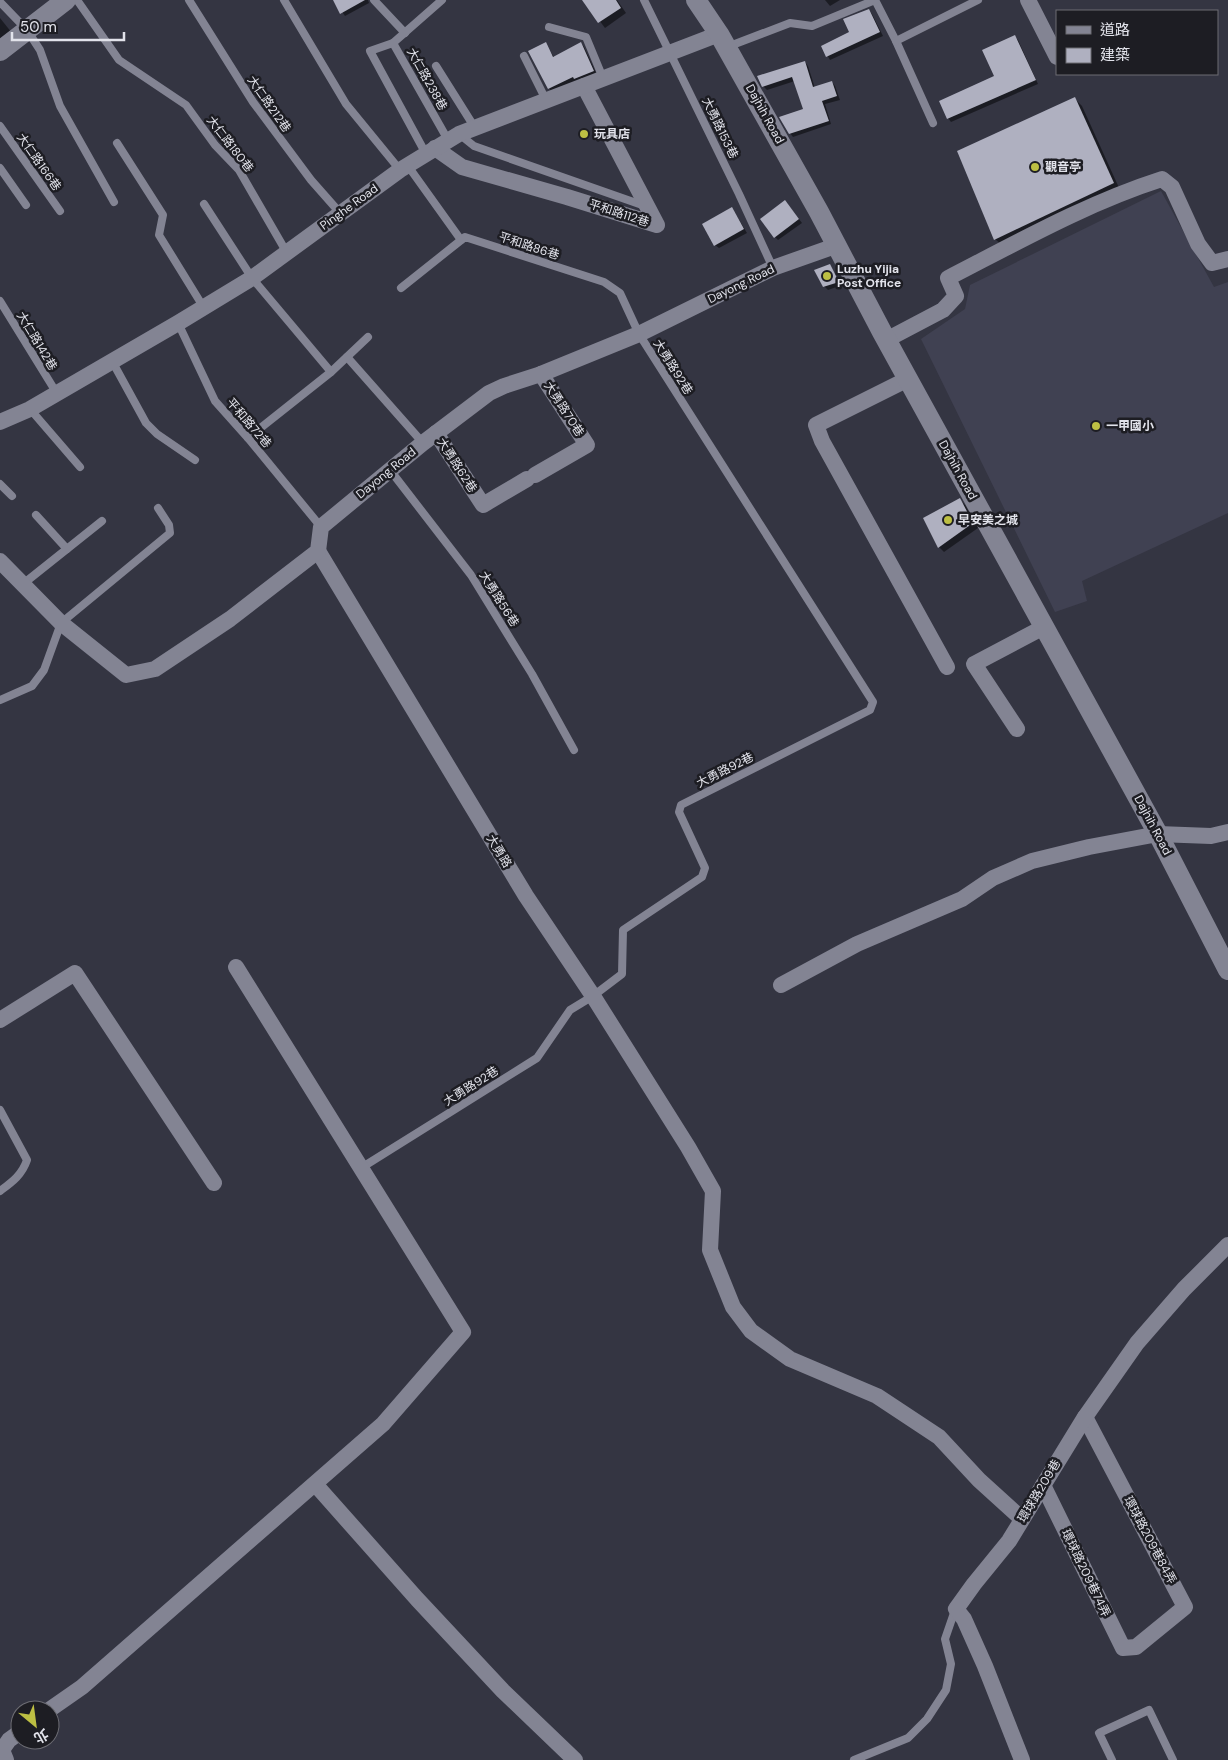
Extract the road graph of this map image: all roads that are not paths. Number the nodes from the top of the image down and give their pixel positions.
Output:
1 (66, 0) edge
2 (77, 0) edge
3 (189, 0) edge
4 (284, 0) edge
5 (374, 0) edge
6 (442, 0) edge
7 (644, 0) edge
8 (696, 0) edge
9 (875, 0) edge
10 (978, 0) edge
11 (1028, 0) edge
12 (0, 2) edge
13 (549, 27) dead end
14 (27, 30) junction
15 (405, 33) junction
16 (723, 40) junction
17 (896, 40) junction
18 (393, 44) junction
19 (0, 51) edge
20 (669, 52) junction
21 (1056, 55) edge
22 (524, 56) dead end
23 (436, 66) dead end
24 (603, 78) junction
25 (584, 86) junction
26 (546, 100) junction
27 (933, 123) dead end
28 (0, 126) edge
29 (475, 128) junction
30 (117, 143) dead end
31 (442, 144) junction
32 (0, 168) edge
33 (404, 168) junction
34 (114, 202) dead end
35 (204, 204) dead end
36 (26, 205) dead end
37 (648, 207) junction
38 (60, 211) dead end
39 (341, 214) junction
40 (461, 240) junction
41 (838, 245) junction
42 (287, 253) junction
43 (1228, 259) edge
44 (773, 268) junction
45 (252, 278) junction
46 (401, 288) dead end
47 (0, 301) edge
48 (204, 308) junction
49 (178, 323) junction
50 (639, 334) junction
51 (368, 336) dead end
52 (886, 340) junction
53 (348, 357) junction
54 (112, 361) junction
55 (331, 372) junction
56 (541, 374) junction
57 (908, 379) junction
58 (56, 392) junction
59 (30, 409) junction
60 (0, 422) edge
61 (436, 433) junction
62 (248, 438) junction
63 (423, 443) junction
64 (195, 460) dead end
65 (80, 467) dead end
66 (390, 470) junction
67 (531, 477) joint
68 (0, 484) edge
69 (12, 496) dead end
70 (158, 508) dead end
71 (36, 515) dead end
72 (102, 521) dead end
73 (321, 527) junction
74 (67, 549) junction
75 (318, 551) junction
76 (0, 561) edge
77 (23, 584) junction
78 (61, 623) junction
79 (1044, 627) junction
80 (947, 667) dead end
81 (0, 700) edge
82 (1017, 729) dead end
83 (574, 750) dead end
84 (1228, 832) edge
85 (1158, 834) junction
86 (236, 967) dead end
87 (1228, 970) edge
88 (781, 985) dead end
89 (593, 996) junction
90 (0, 1020) edge
91 (0, 1110) edge
92 (361, 1168) junction
93 (214, 1183) dead end
94 (0, 1191) edge
95 (1228, 1246) edge
96 (1085, 1417) junction
97 (315, 1484) junction
98 (1043, 1485) junction
99 (1022, 1519) junction
100 (956, 1609) junction
101 (1136, 1647) joint
102 (60, 1702) edge
103 (10, 1739) edge
104 (3, 1753) edge
105 (575, 1760) edge
106 (854, 1760) edge
107 (1022, 1760) edge
108 (1112, 1760) edge
109 (1174, 1760) edge

1 - 14 street
2 - 42 lane, 大仁路180巷
3 - 39 lane, 大仁路212巷
4 - 33 lane
5 - 15 lane, 大仁路238巷
6 - 15 lane, 大仁路238巷
7 - 20 lane, 大勇路153巷
8 - 16 street, Dajhih Road
9 - 16 lane
9 - 17 lane
10 - 17 lane
11 - 21 street
12 - 14 lane
13 - 24 lane
14 - 19 street
14 - 34 lane
15 - 18 lane, 大仁路238巷
16 - 20 street, Pinghe Road
16 - 41 street, Dajhih Road
17 - 27 lane
18 - 31 lane, 大仁路238巷
18 - 31 lane
20 - 24 street, Pinghe Road
20 - 44 lane, 大勇路153巷
22 - 26 lane
23 - 29 lane
24 - 25 street, Pinghe Road
25 - 26 street, Pinghe Road
25 - 37 street, 平和路112巷
26 - 29 street, Pinghe Road
28 - 38 lane, 大仁路166巷
29 - 31 street, Pinghe Road
30 - 48 lane
31 - 33 street, Pinghe Road
31 - 37 lane
31 - 37 street, 平和路112巷
32 - 36 lane
33 - 39 street, Pinghe Road
33 - 40 lane
35 - 45 lane
39 - 42 street, Pinghe Road
40 - 46 lane
40 - 50 lane, 平和路86巷
41 - 44 street, Dayong Road
41 - 52 street, Dajhih Road
42 - 45 street, Pinghe Road
43 - 52 street
44 - 50 street, Dayong Road
45 - 48 street, Pinghe Road
45 - 55 lane
47 - 58 lane, 大仁路142巷
48 - 49 street, Pinghe Road
49 - 54 street, Pinghe Road
49 - 62 lane, 平和路72巷
50 - 56 street, Dayong Road
50 - 89 lane, 大勇路92巷
51 - 53 lane
52 - 57 street, Dajhih Road
53 - 55 lane
53 - 63 lane
54 - 58 street, Pinghe Road
54 - 64 lane
55 - 62 lane
56 - 61 street, Dayong Road
56 - 67 street, 大勇路70巷
57 - 79 street, Dajhih Road
57 - 80 street
58 - 59 street, Pinghe Road
59 - 60 street, Pinghe Road
59 - 65 lane
61 - 63 street, Dayong Road
61 - 67 street, 大勇路62巷
62 - 73 lane, 平和路72巷
63 - 66 street, Dayong Road
66 - 73 street, Dayong Road
66 - 83 lane, 大勇路56巷
68 - 69 lane
70 - 78 lane
71 - 74 lane
72 - 74 lane
73 - 75 street
74 - 77 lane
75 - 78 street
75 - 89 street, 大勇路
76 - 77 street
77 - 78 street
78 - 81 lane
79 - 82 street
79 - 85 street, Dajhih Road
84 - 85 street
85 - 87 street, Dajhih Road
85 - 88 street
86 - 92 street
89 - 92 lane, 大勇路92巷
89 - 99 street, 大勇路
90 - 93 street
91 - 94 lane
92 - 97 street
95 - 96 street, 環球路209巷
96 - 98 street, 環球路209巷
96 - 101 street, 環球路209巷84弄
97 - 102 street
97 - 105 street
98 - 99 street, 環球路209巷
98 - 101 street, 環球路209巷74弄
99 - 100 street, 環球路209巷
100 - 106 lane
100 - 107 street
103 - 104 street
108 - 109 lane

